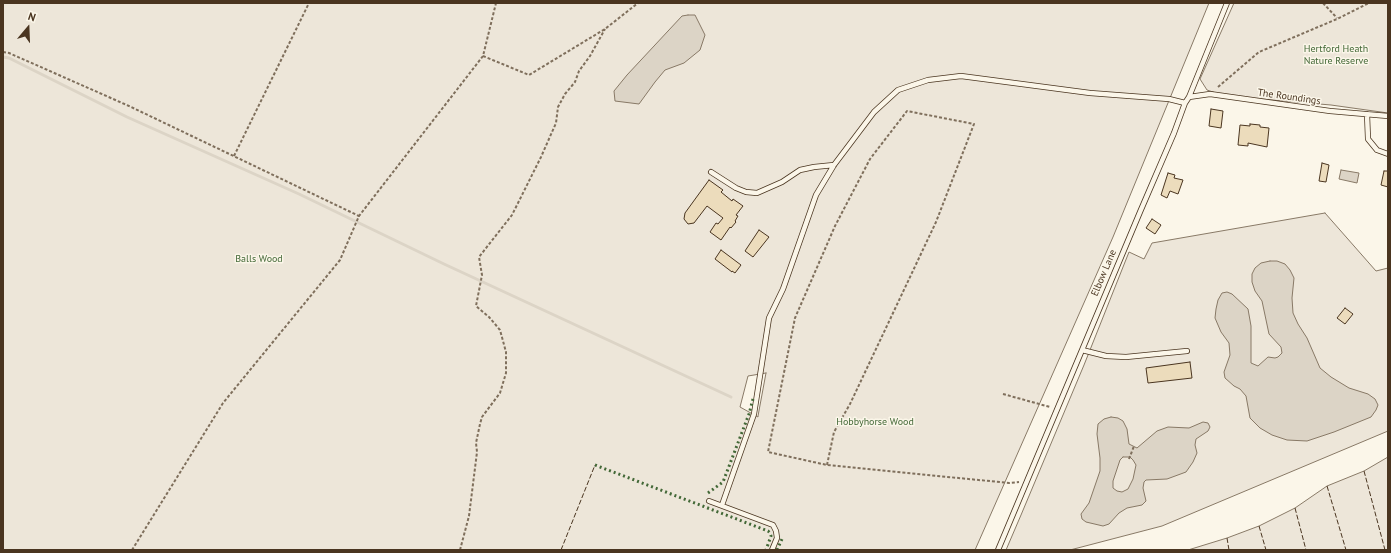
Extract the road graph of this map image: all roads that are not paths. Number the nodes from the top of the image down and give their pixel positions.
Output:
1 (1227, 3) edge
2 (1189, 98) junction
3 (1185, 103) junction
4 (1367, 114) junction
5 (1388, 116) edge
6 (1388, 154) edge
7 (834, 165) junction
8 (711, 172) dead end
9 (1082, 350) junction
10 (1187, 351) dead end
11 (709, 501) dead end
12 (722, 505) junction
13 (772, 550) edge
14 (998, 550) edge

1 - 2 lane, Elbow Lane
2 - 3 lane, Elbow Lane
2 - 4 lane, The Roundings
3 - 7 lane
3 - 9 lane, Elbow Lane
4 - 5 lane, The Roundings
4 - 6 lane
7 - 8 lane
7 - 12 lane
9 - 10 lane
9 - 14 lane, Elbow Lane
11 - 12 lane
12 - 13 lane

